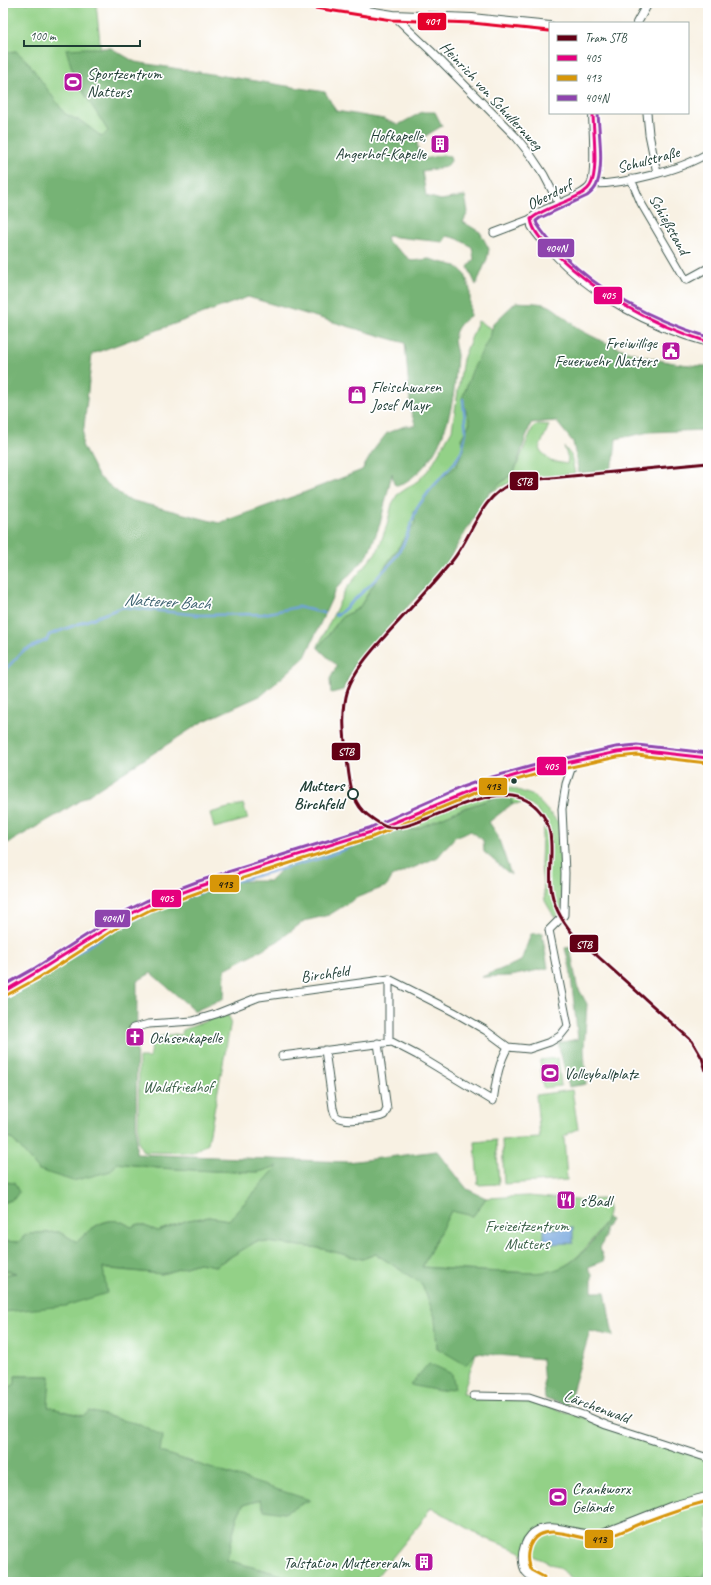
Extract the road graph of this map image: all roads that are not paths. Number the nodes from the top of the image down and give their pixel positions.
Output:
1 (316, 3) edge
2 (648, 3) edge
3 (362, 7) edge
4 (393, 15) junction
5 (638, 22) edge
6 (549, 26) edge
7 (593, 114) edge
8 (647, 114) edge
9 (708, 153) edge
10 (657, 173) junction
11 (630, 179) junction
12 (593, 184) junction
13 (559, 204) junction
14 (531, 219) junction
15 (494, 234) dead end
16 (708, 268) edge
17 (708, 342) edge
18 (708, 758) edge
19 (574, 760) junction
20 (389, 979) junction
21 (3, 992) edge
22 (133, 1028) dead end
23 (389, 1042) junction
24 (378, 1043) junction
25 (508, 1047) junction
26 (325, 1050) junction
27 (282, 1056) dead end
28 (474, 1396) dead end
29 (708, 1458) edge
30 (708, 1496) edge
31 (542, 1582) edge

1 - 3 street
2 - 5 street
3 - 4 street
4 - 6 street
4 - 13 street, Heinrich von Schullernweg
7 - 12 street, Oberdorf
8 - 10 street
9 - 10 street, Schulstraße
10 - 11 street, Schulstraße
11 - 12 street, Schulstraße
11 - 16 street, Schießstand
12 - 13 street, Oberdorf
13 - 14 street, Oberdorf
14 - 15 street, Oberdorf
14 - 17 street
18 - 19 main road
19 - 21 main road
19 - 25 street
20 - 22 street, Birchfeld
20 - 23 street
20 - 25 street
23 - 24 street
23 - 25 street
24 - 26 street
24 - 26 street
26 - 27 street
28 - 29 street, Lärchenwald
30 - 31 street

